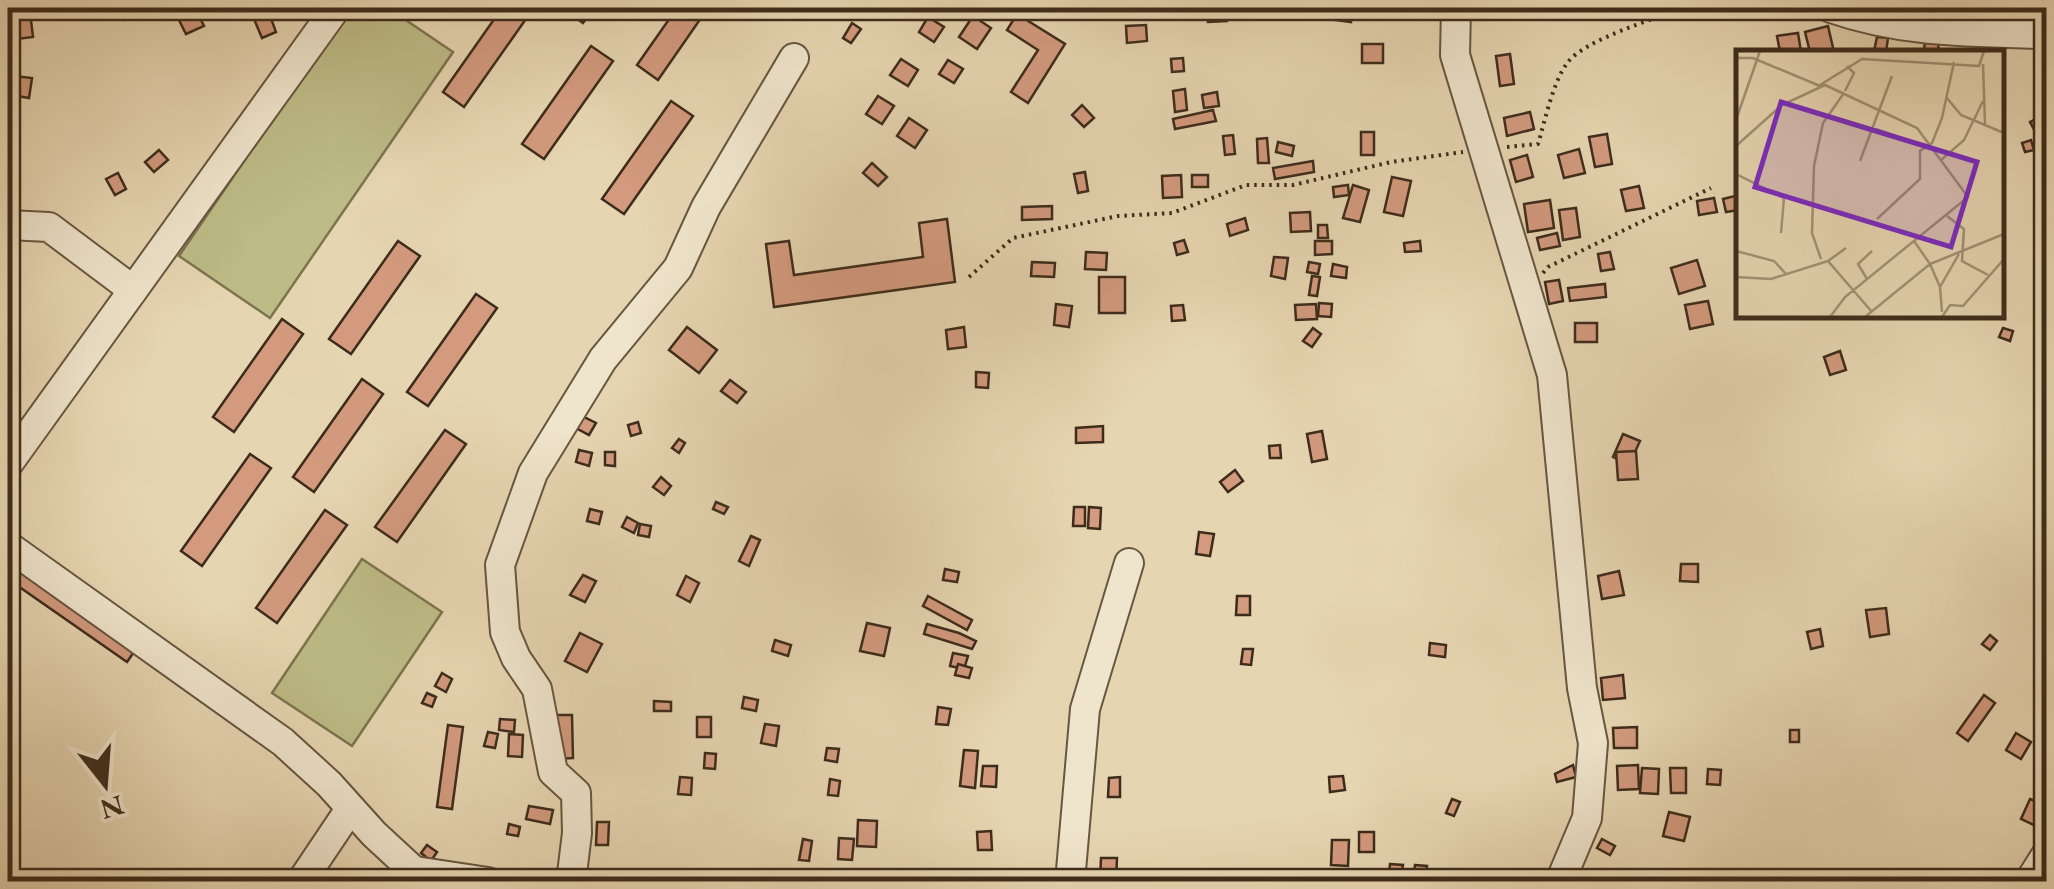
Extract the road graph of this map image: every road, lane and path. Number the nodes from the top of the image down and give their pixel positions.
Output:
1 (336, 8) edge
2 (1456, 8) edge
3 (1682, 8) edge
4 (1831, 8) edge
5 (2046, 34) edge
6 (794, 58) dead end
7 (1484, 150) junction
8 (1710, 188) dead end
9 (8, 226) edge
10 (969, 276) dead end
11 (133, 290) junction
12 (1527, 292) junction
13 (8, 464) edge
14 (8, 546) edge
15 (1129, 563) dead end
16 (350, 809) junction
17 (2046, 856) edge
18 (423, 876) edge
19 (301, 882) edge
20 (488, 882) edge
21 (571, 882) edge
22 (1070, 882) edge
23 (1560, 882) edge
24 (2028, 882) edge

1 - 11 street
2 - 7 street
3 - 7 path
4 - 5 street
6 - 21 street
7 - 10 path
7 - 12 street
8 - 12 path
9 - 11 street
11 - 13 street
12 - 23 street
14 - 16 street
15 - 22 street
16 - 18 street
16 - 19 street
17 - 24 street
18 - 20 street

